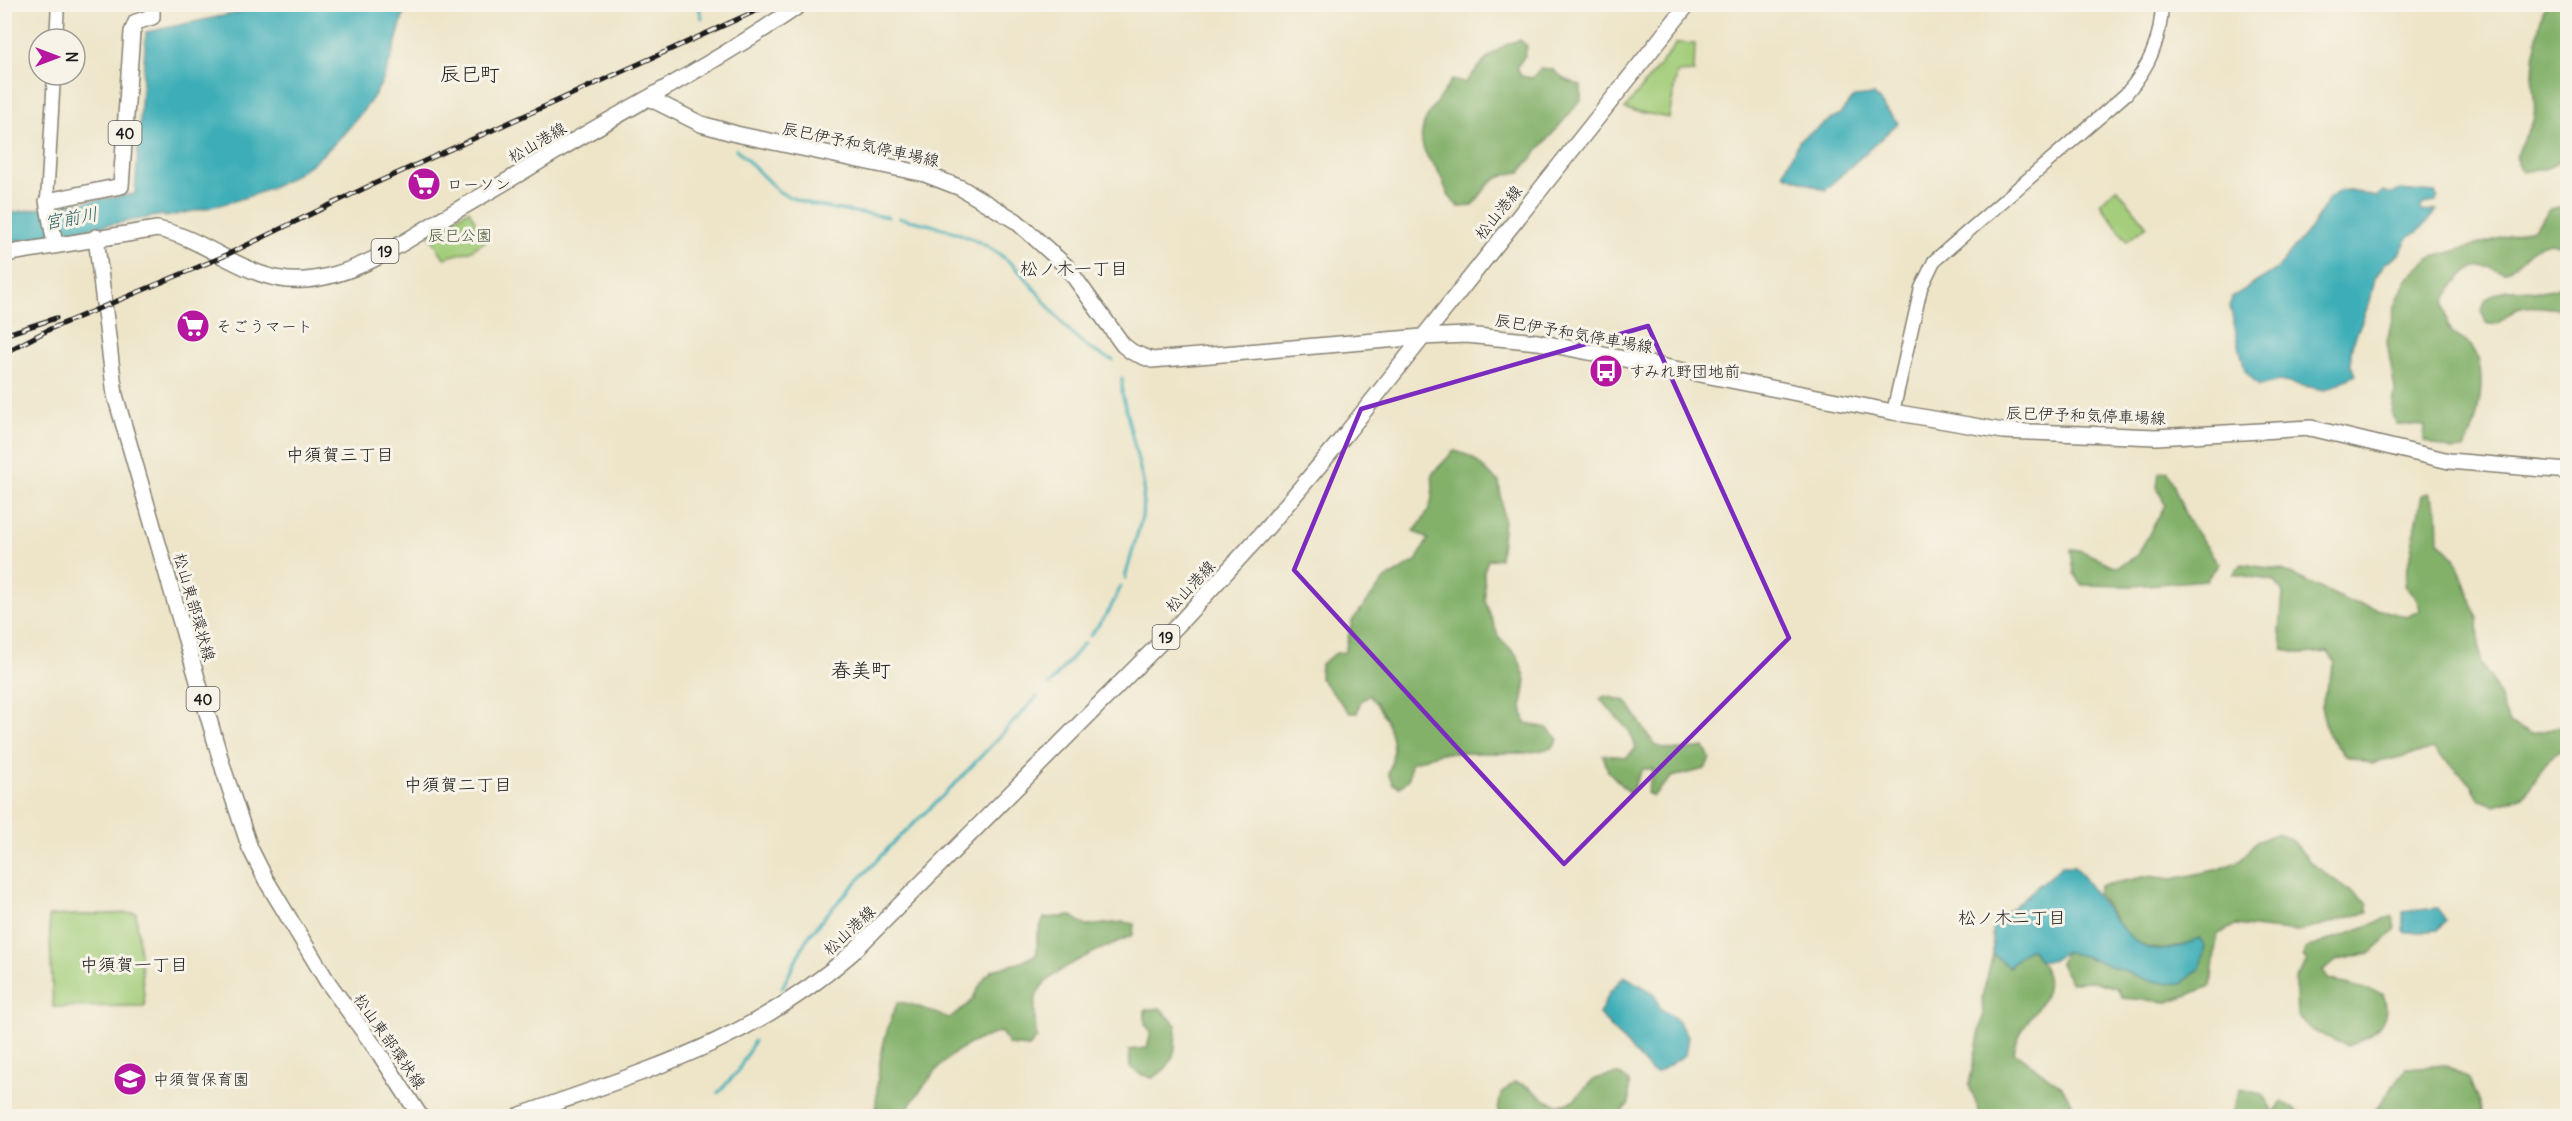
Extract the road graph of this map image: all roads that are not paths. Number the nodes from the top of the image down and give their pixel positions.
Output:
1 (58, 4) edge
2 (152, 4) edge
3 (801, 4) edge
4 (1688, 4) edge
5 (2162, 4) edge
6 (57, 27) edge
7 (53, 87) edge
8 (651, 99) junction
9 (48, 204) junction
10 (96, 237) junction
11 (54, 240) junction
12 (4, 254) edge
13 (1422, 337) junction
14 (1893, 412) junction
15 (2568, 471) edge
16 (420, 1116) edge
17 (518, 1116) edge

1 - 6 street
2 - 9 main road, 40
3 - 8 main road, 松山港線 / 19
4 - 13 main road, 松山港線 / 19
5 - 14 street
7 - 9 street
8 - 10 main road, 松山港線 / 19
8 - 13 main road, 辰巳伊予和気停車場線
9 - 11 main road
10 - 11 main road, 松山港線 / 19
10 - 16 main road, 松山東部環状線 / 40
11 - 12 main road, 松山港線 / 19
13 - 14 main road, 辰巳伊予和気停車場線
13 - 17 main road, 松山港線 / 19
14 - 15 main road, 辰巳伊予和気停車場線

